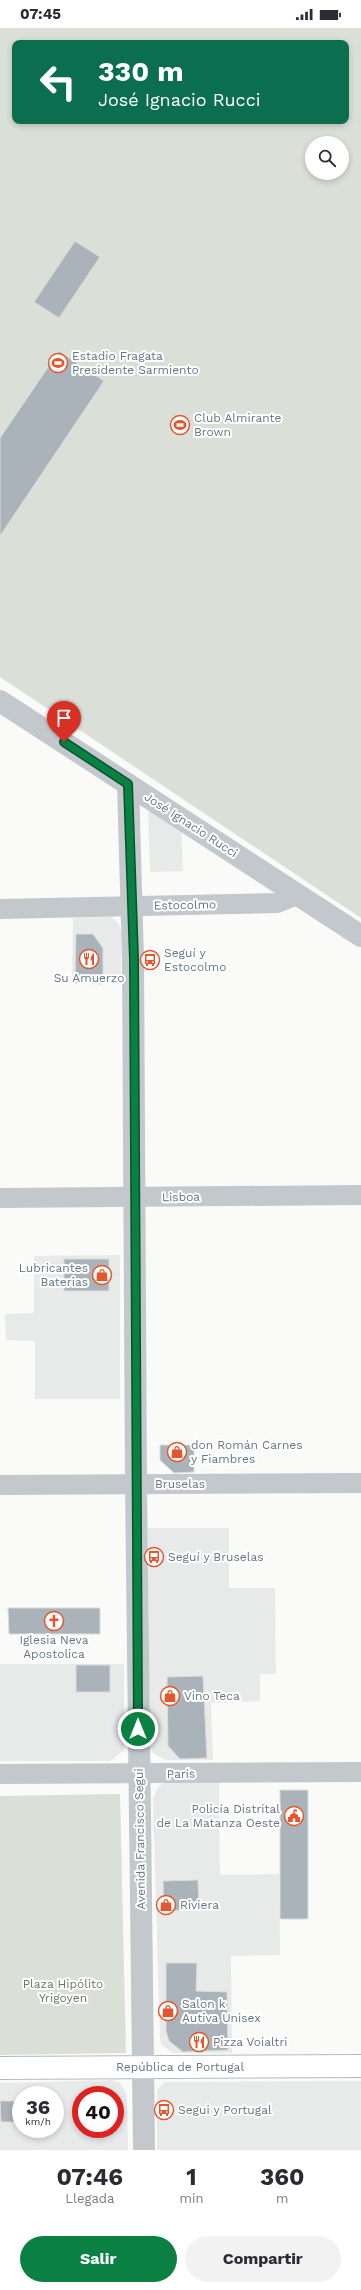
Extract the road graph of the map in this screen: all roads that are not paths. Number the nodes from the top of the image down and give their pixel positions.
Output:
1 (0, 701) edge
2 (128, 784) junction
3 (297, 895) junction
4 (133, 906) junction
5 (0, 909) edge
6 (361, 936) edge
7 (361, 1195) edge
8 (0, 1198) edge
9 (134, 1198) junction
10 (361, 1483) edge
11 (136, 1484) junction
12 (0, 1485) edge
13 (361, 1772) edge
14 (0, 1774) edge
15 (139, 1774) junction
16 (144, 2066) junction
17 (361, 2066) edge
18 (0, 2068) edge
19 (144, 2150) edge

1 - 2 street, José Ignacio Rucci
2 - 3 street, José Ignacio Rucci
2 - 4 street, Avenida Francisco Segui
3 - 4 street, Estocolmo
3 - 6 street, José Ignacio Rucci
4 - 5 street, Estocolmo
4 - 9 street, Avenida Francisco Segui
7 - 9 street, Lisboa
8 - 9 street, Lisboa
9 - 11 street, Avenida Francisco Segui
10 - 11 street, Bruselas
11 - 12 street, Bruselas
11 - 15 street, Avenida Francisco Segui
13 - 15 street, París
14 - 15 street, París
15 - 16 street, Avenida Francisco Segui
16 - 17 main road, República de Portugal
16 - 18 main road, República de Portugal
16 - 19 street, Avenida Francisco Segui

